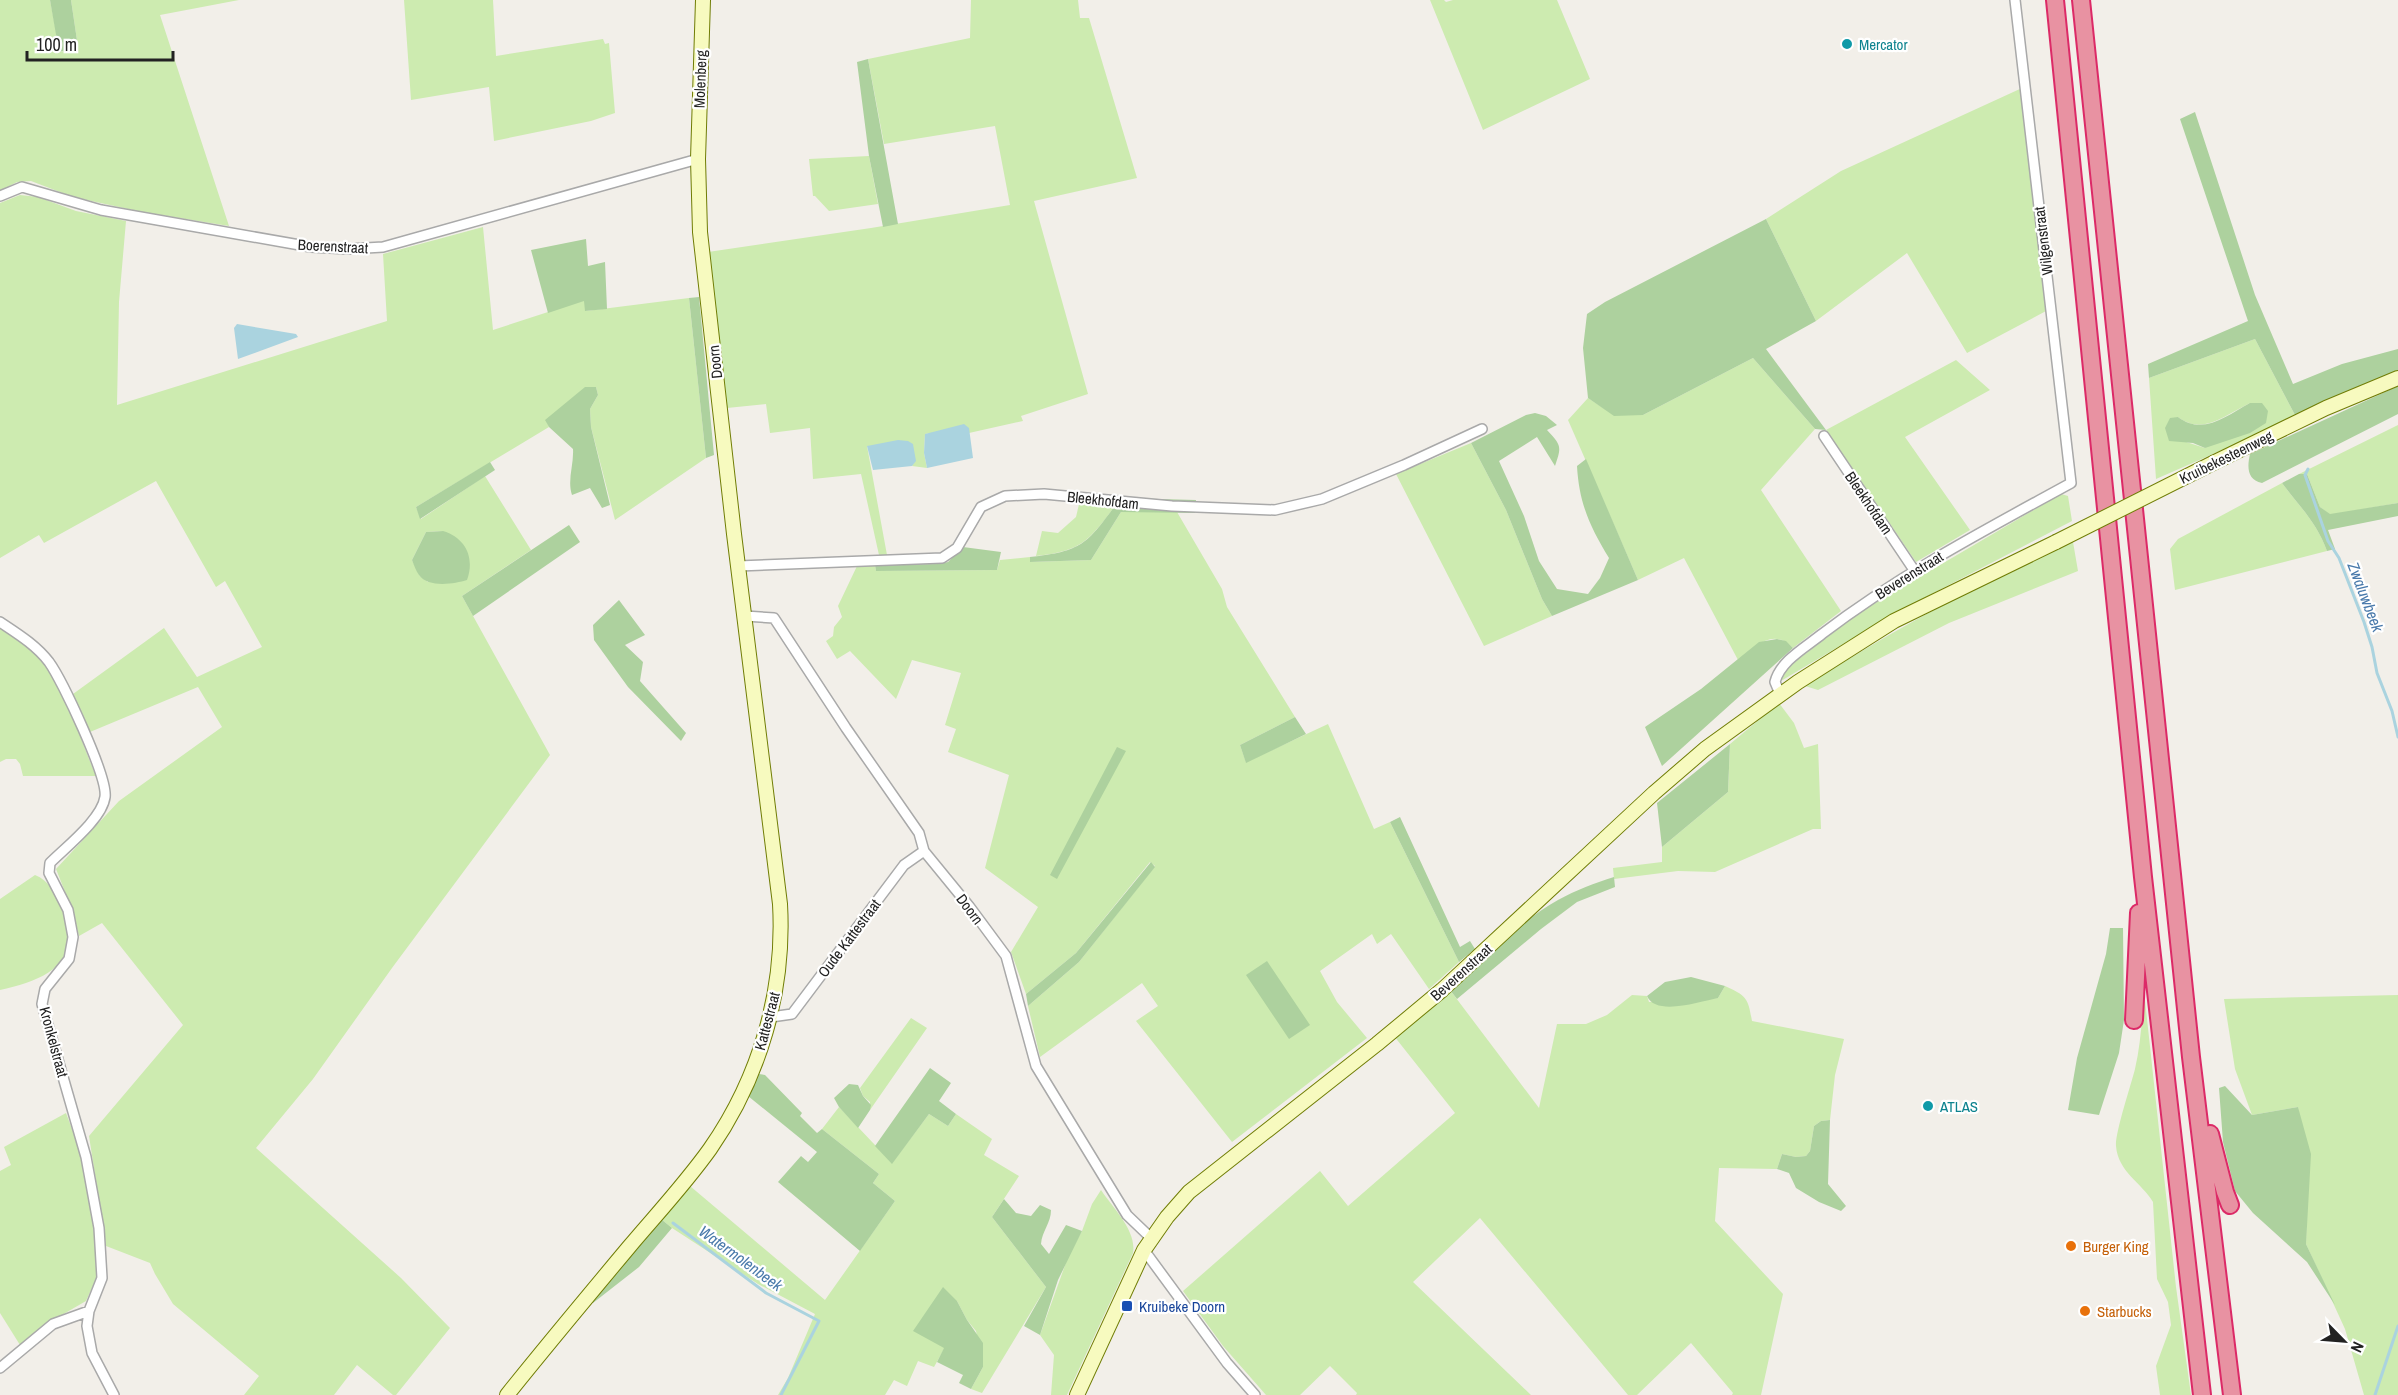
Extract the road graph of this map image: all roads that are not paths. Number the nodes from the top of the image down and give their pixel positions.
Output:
1 (703, 0) edge
2 (2014, 0) edge
3 (2055, 0) edge
4 (2081, 0) edge
5 (698, 159) junction
6 (0, 196) edge
7 (2398, 378) edge
8 (1482, 429) dead end
9 (1824, 436) dead end
10 (2072, 483) joint
11 (2056, 542) joint
12 (738, 566) junction
13 (1914, 570) junction
14 (745, 616) junction
15 (0, 622) edge
16 (1780, 694) junction
17 (924, 851) junction
18 (2143, 877) junction
19 (771, 1017) junction
20 (2134, 1020) dead end
21 (2191, 1057) junction
22 (2230, 1204) dead end
23 (1147, 1244) junction
24 (89, 1311) junction
25 (0, 1368) edge
26 (114, 1395) edge
27 (507, 1395) edge
28 (1077, 1395) edge
29 (1255, 1395) edge
30 (2202, 1395) edge
31 (2232, 1395) edge

1 - 5 street, Molenberg
2 - 10 street, Wilgenstraat
3 - 18 highway
4 - 21 highway
5 - 6 street, Boerenstraat
5 - 12 street, Doorn
7 - 11 street, Kruibekesteenweg, bridge
8 - 12 street, Bleekhofdam
9 - 13 street, Bleekhofdam
10 - 13 street, Beverenstraat
11 - 16 street, Beverenstraat
12 - 14 street, Kattestraat
13 - 16 street, Beverenstraat
14 - 17 street, Doorn
14 - 19 street, Kattestraat
15 - 24 street, Kronkelstraat
16 - 23 street, Beverenstraat
17 - 19 street, Oude Kattestraat
17 - 23 street, Doorn
18 - 20 highway
18 - 30 highway
19 - 27 street, Kattestraat
21 - 22 highway
21 - 31 highway
23 - 28 street, Beverenstraat
23 - 29 street, Doorn
24 - 25 street
24 - 26 street, Kronkelstraat

